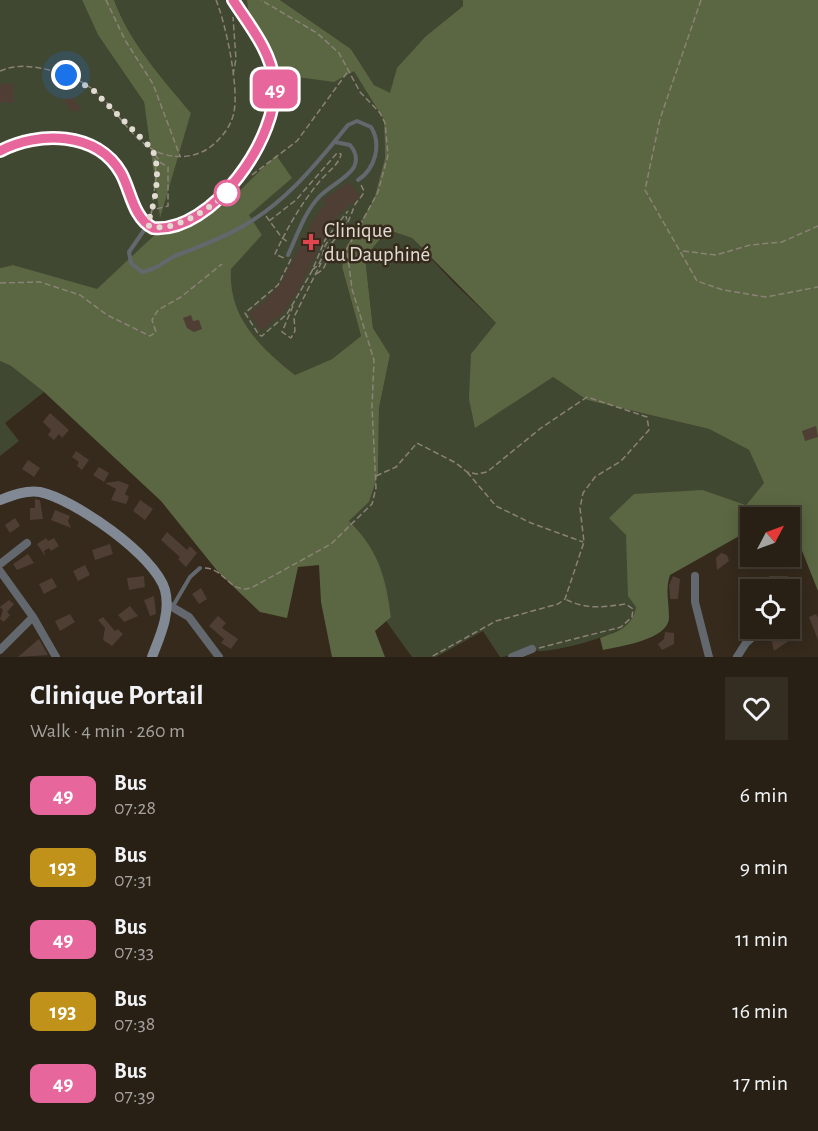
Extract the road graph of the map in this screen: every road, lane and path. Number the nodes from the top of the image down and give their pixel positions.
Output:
1 (106, 0) edge
2 (216, 0) edge
3 (261, 0) edge
4 (701, 0) edge
5 (233, 4) edge
6 (0, 71) edge
7 (233, 75) junction
8 (335, 142) junction
9 (152, 149) junction
10 (0, 151) edge
11 (155, 155) junction
12 (180, 157) junction
13 (251, 175) dead end
14 (358, 180) joint
15 (152, 210) junction
16 (369, 210) dead end
17 (348, 211) dead end
18 (264, 213) junction
19 (345, 216) junction
20 (269, 221) junction
21 (147, 225) junction
22 (818, 226) edge
23 (282, 238) junction
24 (293, 244) junction
25 (682, 250) junction
26 (288, 255) joint
27 (290, 261) junction
28 (321, 263) junction
29 (222, 264) dead end
30 (312, 271) junction
31 (315, 275) junction
32 (0, 283) edge
33 (818, 286) edge
34 (294, 303) junction
35 (467, 472) junction
36 (374, 477) junction
37 (0, 500) edge
38 (584, 542) junction
39 (27, 543) dead end
40 (0, 564) edge
41 (200, 568) joint
42 (0, 572) edge
43 (695, 576) dead end
44 (565, 599) junction
45 (170, 605) junction
46 (33, 617) junction
47 (751, 639) edge
48 (532, 649) joint
49 (0, 651) edge
50 (56, 657) edge
51 (152, 657) edge
52 (219, 657) edge
53 (431, 657) edge
54 (512, 657) edge
55 (709, 657) edge
56 (737, 657) edge

1 - 12 path
2 - 7 path
3 - 13 path
4 - 25 path
5 - 7 path
5 - 21 main road
6 - 9 path
7 - 12 path
8 - 14 lane
8 - 18 lane
8 - 24 lane
9 - 11 path
9 - 12 path
10 - 21 main road
11 - 15 path
11 - 15 path
14 - 31 path
15 - 21 path
16 - 36 path
17 - 19 path
18 - 20 path
18 - 21 lane
19 - 28 path
19 - 30 path
20 - 23 path
20 - 23 path
22 - 25 path
23 - 24 path
23 - 27 path
24 - 26 lane
25 - 33 path
26 - 27 path
27 - 34 path
28 - 30 path
28 - 31 path
29 - 32 path
30 - 34 path
31 - 34 path
35 - 36 path
35 - 38 path
35 - 38 path
36 - 41 path
37 - 45 main road
38 - 44 path
39 - 40 street
41 - 45 lane
42 - 46 street
43 - 55 street
44 - 48 path
44 - 53 path
45 - 51 main road
45 - 52 street
46 - 49 street
46 - 50 street
47 - 56 street
48 - 54 street

